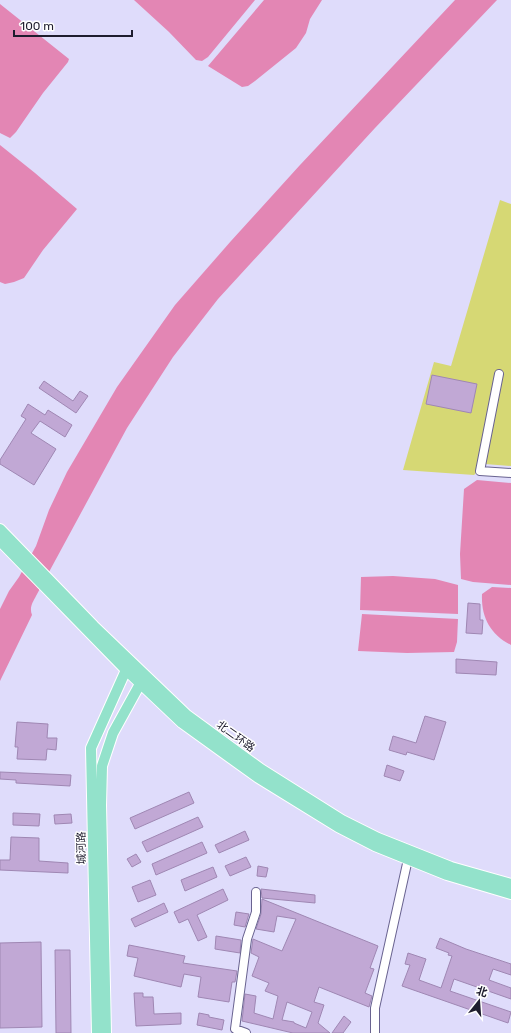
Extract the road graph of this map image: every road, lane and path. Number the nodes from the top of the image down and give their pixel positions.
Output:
1 (499, 374) dead end
2 (511, 473) edge
3 (0, 529) edge
4 (1, 544) edge
5 (15, 551) junction
6 (51, 588) junction
7 (126, 670) junction
8 (140, 684) junction
9 (408, 859) junction
10 (511, 884) edge
11 (256, 892) dead end
12 (511, 894) edge
13 (97, 1033) edge
14 (106, 1033) edge
15 (246, 1033) edge
16 (375, 1033) edge

1 - 2 street
3 - 5 main road, 北二环路
4 - 5 main road, 北二环路
5 - 6 main road, 北二环路
6 - 7 main road, 北二环路
6 - 10 main road, 北二环路
7 - 8 main road, 北二环路
7 - 13 main road, 城河路
8 - 9 main road, 北二环路
8 - 14 main road, 城河路
9 - 12 main road, 北二环路
9 - 16 street
11 - 15 street

